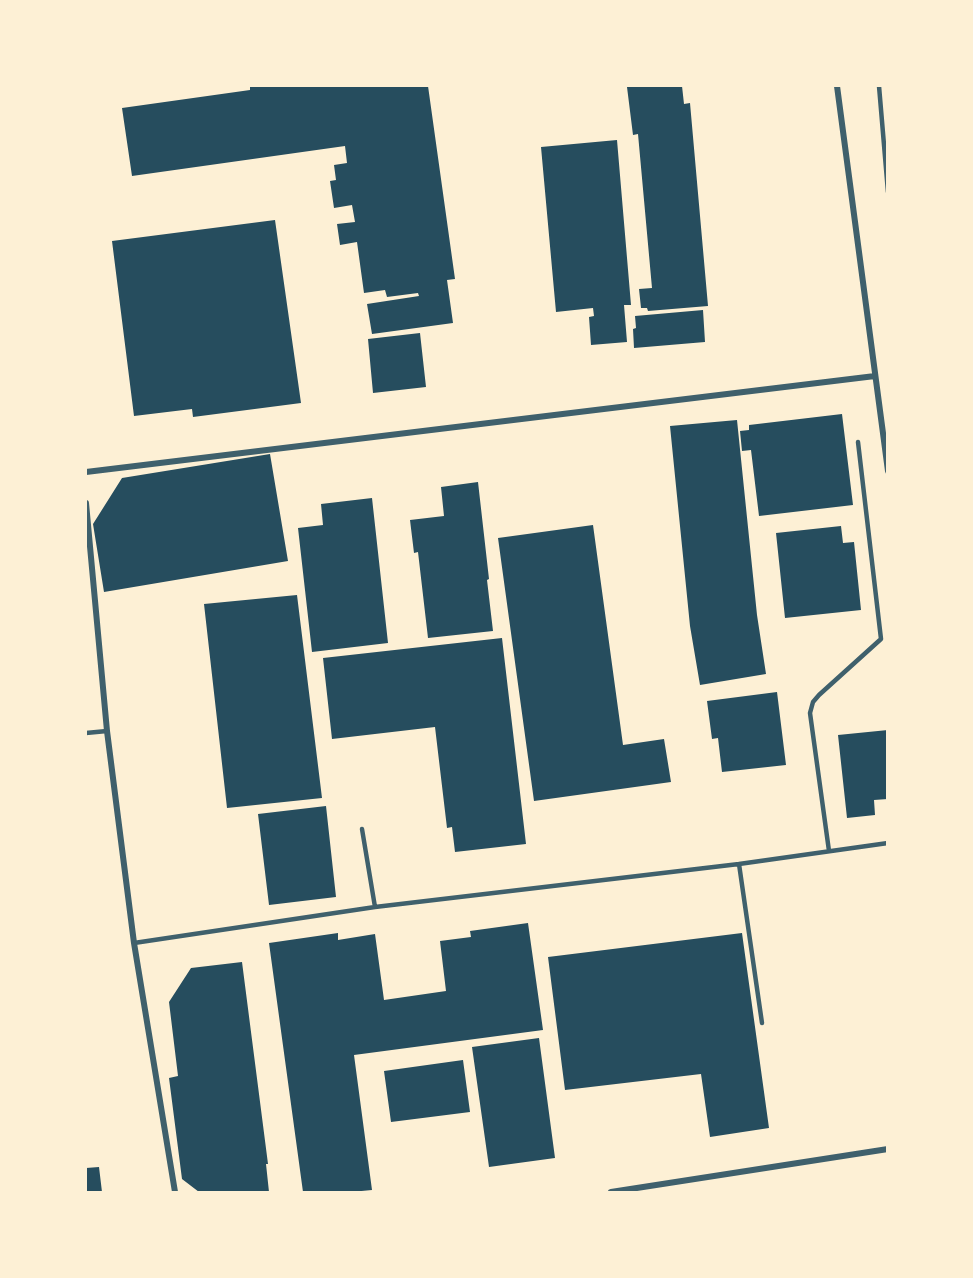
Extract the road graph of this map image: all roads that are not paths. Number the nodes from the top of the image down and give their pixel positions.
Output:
1 (837, 86) edge
2 (879, 86) edge
3 (888, 192) edge
4 (875, 376) junction
5 (858, 442) dead end
6 (888, 471) edge
7 (86, 472) edge
8 (86, 502) edge
9 (106, 732) junction
10 (86, 733) edge
11 (362, 829) dead end
12 (888, 843) edge
13 (829, 851) junction
14 (740, 864) junction
15 (375, 907) junction
16 (134, 943) junction
17 (762, 1023) dead end
18 (888, 1149) edge
19 (175, 1192) edge
20 (611, 1192) edge

1 - 4 street
2 - 3 lane
4 - 6 street
4 - 7 street
5 - 13 lane
8 - 9 street
9 - 10 lane
9 - 16 street
11 - 15 lane
12 - 13 lane
13 - 14 lane
14 - 15 lane
14 - 17 lane
15 - 16 lane
16 - 19 street
18 - 20 street

